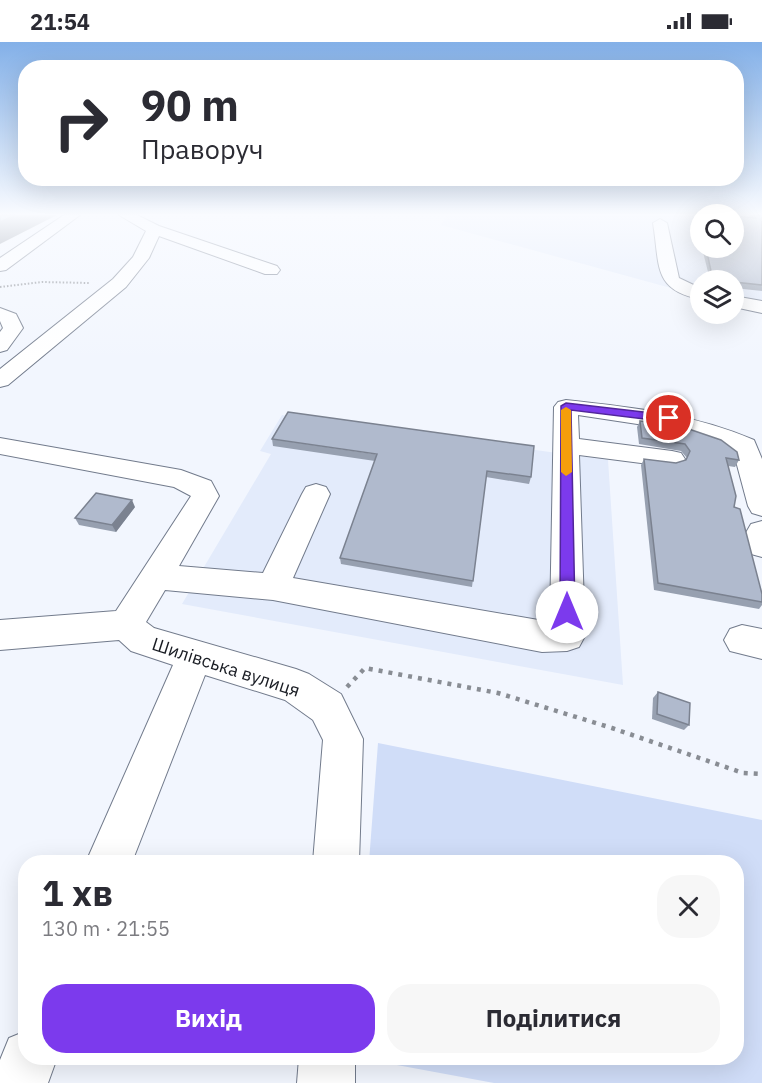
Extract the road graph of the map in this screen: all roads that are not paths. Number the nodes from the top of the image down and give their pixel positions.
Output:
1 (137, 264) edge
2 (253, 264) edge
3 (668, 264) edge
4 (271, 270) dead end
5 (690, 291) edge
6 (744, 304) edge
7 (762, 307) edge
8 (0, 314) edge
9 (0, 346) edge
10 (0, 380) edge
11 (566, 445) junction
12 (0, 446) edge
13 (672, 459) dead end
14 (316, 494) dead end
15 (762, 506) edge
16 (762, 532) edge
17 (762, 546) edge
18 (158, 577) junction
19 (273, 587) junction
20 (126, 625) junction
21 (0, 635) edge
22 (195, 655) junction
23 (113, 855) edge
24 (336, 855) edge
25 (26, 1065) edge
26 (327, 1065) edge
27 (19, 1083) edge
28 (326, 1083) edge

1 - 10 street
2 - 4 street
3 - 5 street
6 - 7 street
8 - 9 street
11 - 13 street
11 - 15 street
11 - 19 street
12 - 18 street
14 - 19 street
16 - 17 street
18 - 19 street
18 - 20 street
20 - 21 street
20 - 22 street, Шилівська вулиця
22 - 23 street
22 - 24 street, Шилівська вулиця
25 - 27 street
26 - 28 street

